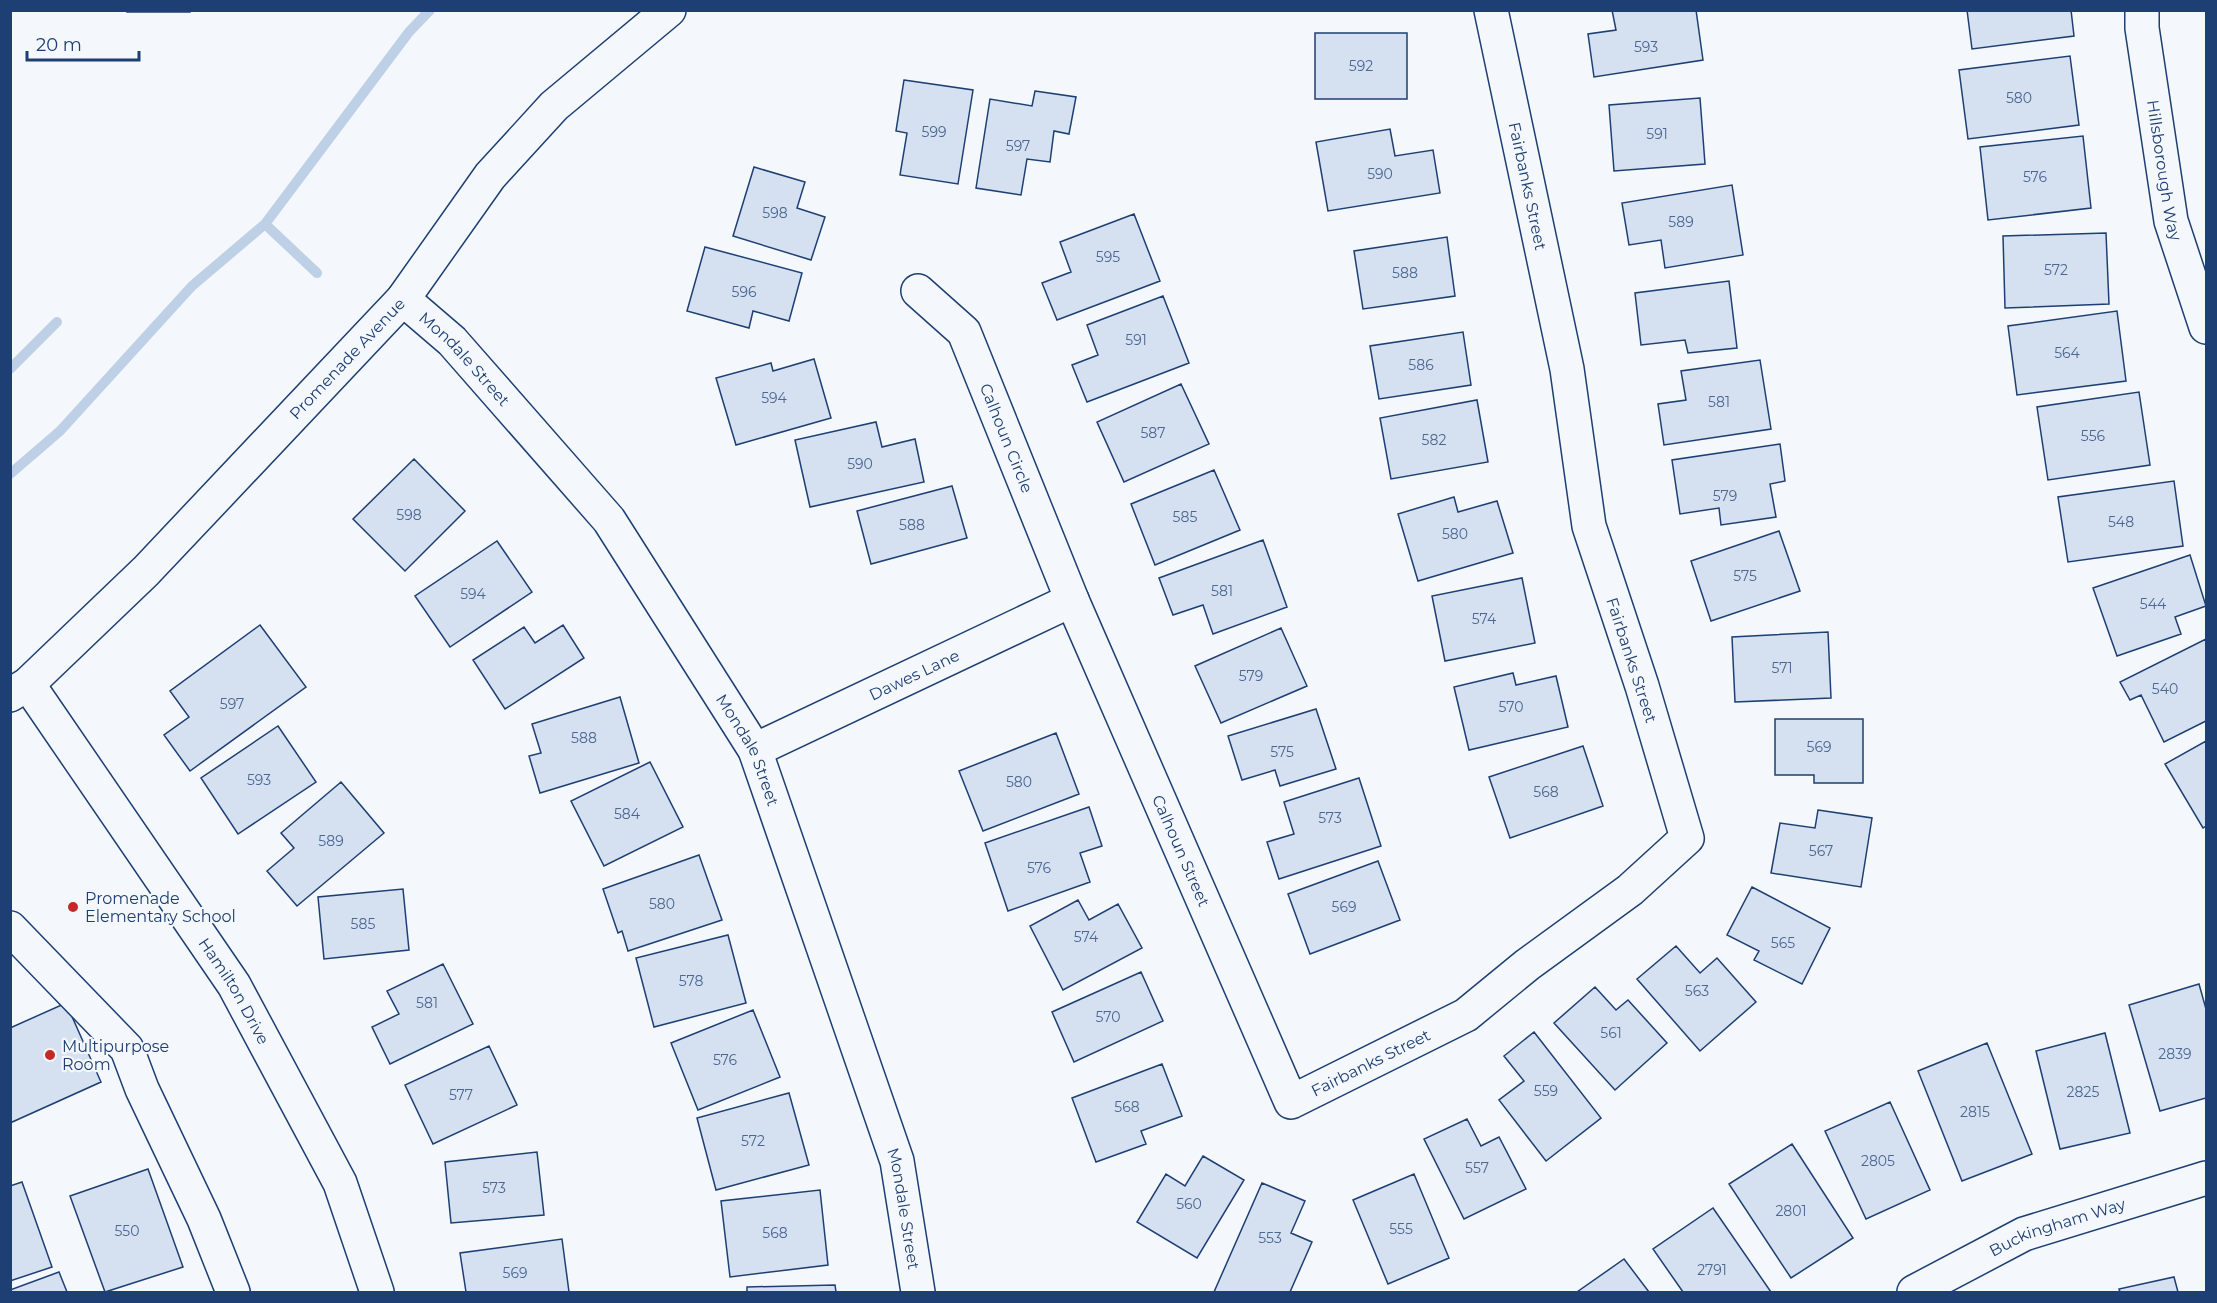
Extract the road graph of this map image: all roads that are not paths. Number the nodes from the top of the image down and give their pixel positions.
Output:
1 (669, 10) edge
2 (1491, 10) edge
3 (2142, 10) edge
4 (918, 291) dead end
5 (403, 299) junction
6 (2206, 327) edge
7 (1072, 600) junction
8 (19, 689) edge
9 (755, 750) junction
10 (10, 928) edge
11 (1291, 1102) joint
12 (2206, 1178) edge
13 (233, 1293) edge
14 (377, 1293) edge
15 (918, 1293) edge
16 (1914, 1293) edge

1 - 5 street, Promenade Avenue
2 - 11 street, Fairbanks Street
3 - 6 street, Hillsborough Way
4 - 7 street, Calhoun Circle
5 - 8 street, Promenade Avenue
5 - 9 street, Mondale Street
7 - 9 street, Dawes Lane
7 - 11 street, Calhoun Street
8 - 14 street, Hamilton Drive
9 - 15 street, Mondale Street
10 - 13 street
12 - 16 street, Buckingham Way

